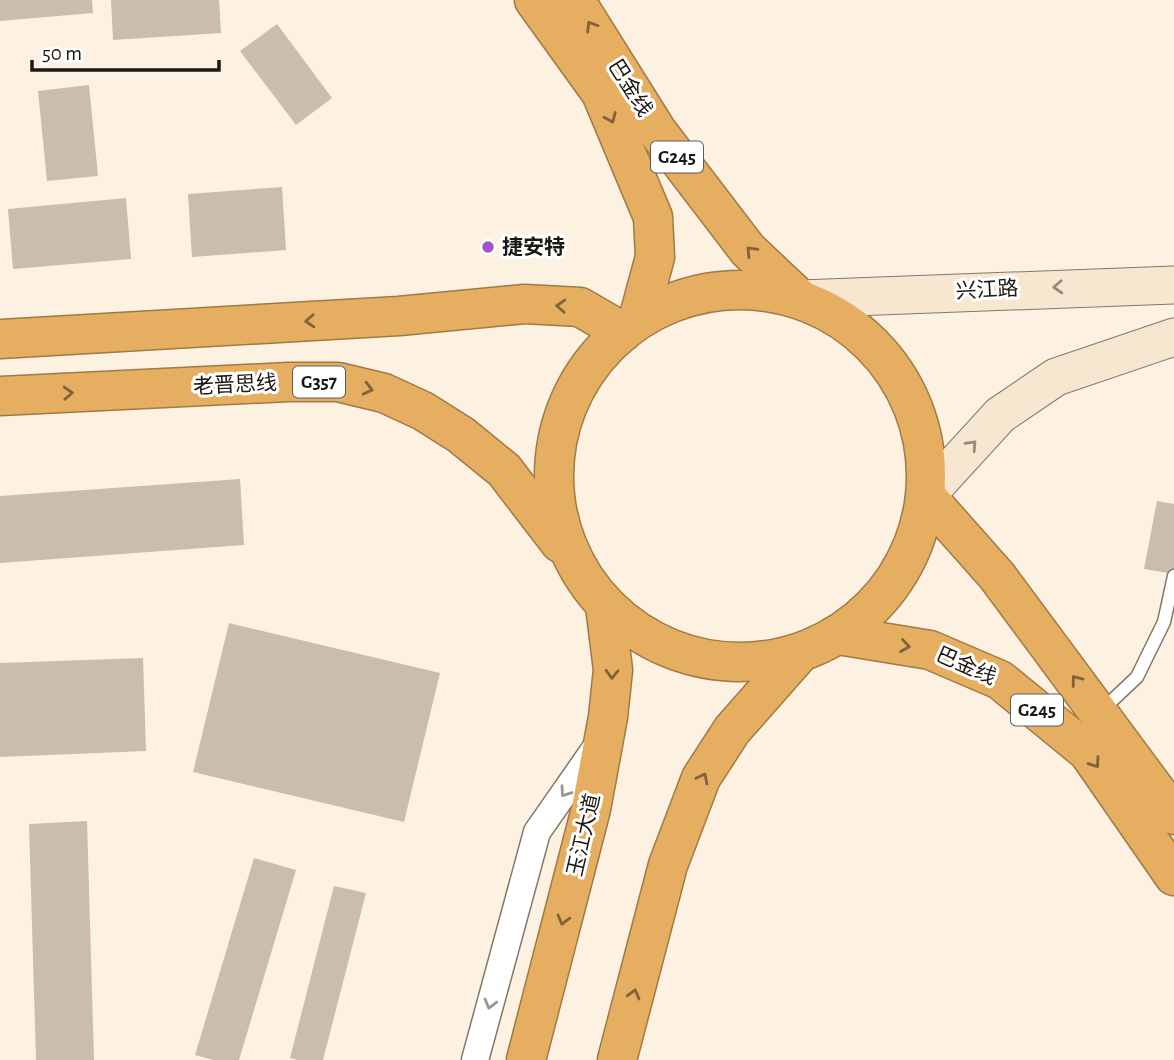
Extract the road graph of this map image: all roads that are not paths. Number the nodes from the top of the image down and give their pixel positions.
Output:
1 (534, 0) edge
2 (575, 0) edge
3 (1174, 285) edge
4 (800, 299) junction
5 (630, 326) junction
6 (1174, 337) edge
7 (0, 339) edge
8 (0, 396) edge
9 (926, 496) junction
10 (571, 556) junction
11 (1174, 576) edge
12 (605, 606) junction
13 (838, 635) junction
14 (799, 653) junction
15 (1100, 712) junction
16 (604, 736) junction
17 (1174, 815) edge
18 (1174, 876) edge
19 (475, 1060) edge
20 (526, 1060) edge
21 (617, 1060) edge

1 -> 5 highway, 巴金线 / G245
4 -> 2 highway, 巴金线 / G245
3 -> 4 main road, 兴江路
4 - 5 highway
4 - 9 highway
5 -> 7 highway
5 - 10 highway
9 -> 6 main road
8 -> 10 highway, 老晋思线 / G357
9 - 13 highway
15 -> 9 highway, G245
10 - 12 highway
11 - 15 lane
12 - 14 highway
12 -> 16 highway, 玉江大道
13 - 14 highway
13 -> 18 highway, 巴金线 / G245
21 -> 14 highway
15 - 17 highway, G245
16 -> 19 street
16 -> 20 highway, 玉江大道

